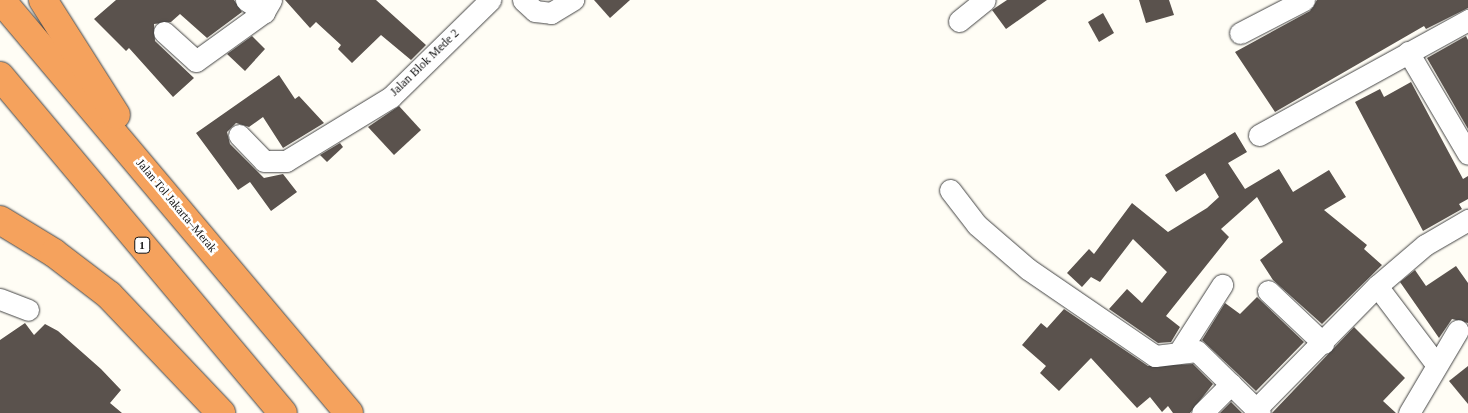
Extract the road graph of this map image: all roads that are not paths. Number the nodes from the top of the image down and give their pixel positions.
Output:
1 (1, 0) edge
2 (44, 0) edge
3 (246, 0) edge
4 (490, 0) edge
5 (523, 0) edge
6 (573, 0) edge
7 (984, 0) edge
8 (1304, 0) edge
9 (267, 6) edge
10 (1468, 20) edge
11 (958, 21) dead end
12 (164, 32) dead end
13 (1240, 33) dead end
14 (1408, 52) junction
15 (0, 76) edge
16 (238, 135) dead end
17 (1259, 135) dead end
18 (1468, 154) edge
19 (160, 187) junction
20 (950, 190) dead end
21 (0, 220) edge
22 (1468, 220) edge
23 (1222, 285) dead end
24 (1376, 286) junction
25 (1268, 291) dead end
26 (0, 299) edge
27 (28, 310) dead end
28 (1458, 330) dead end
29 (1323, 343) junction
30 (1179, 352) junction
31 (1436, 364) junction
32 (1231, 384) junction
33 (1258, 411) edge
34 (221, 413) edge
35 (283, 413) edge
36 (349, 413) edge
37 (1202, 413) edge
38 (1409, 413) edge

1 - 19 highway, Jalan Tol Jakarta–Merak
2 - 19 highway
3 - 9 street
4 - 16 street, Jalan Blok Mede 2
5 - 6 street
7 - 11 street
8 - 13 street
9 - 12 street
10 - 14 street
14 - 17 street
14 - 18 street
15 - 35 highway, 1
19 - 36 highway, Jalan Tol Jakarta–Merak
20 - 30 street
21 - 34 highway
22 - 24 street
23 - 30 street
24 - 29 street
24 - 31 street
25 - 29 street
26 - 27 street
28 - 31 street
29 - 33 street
30 - 32 street
31 - 38 street
32 - 33 street
32 - 37 street

